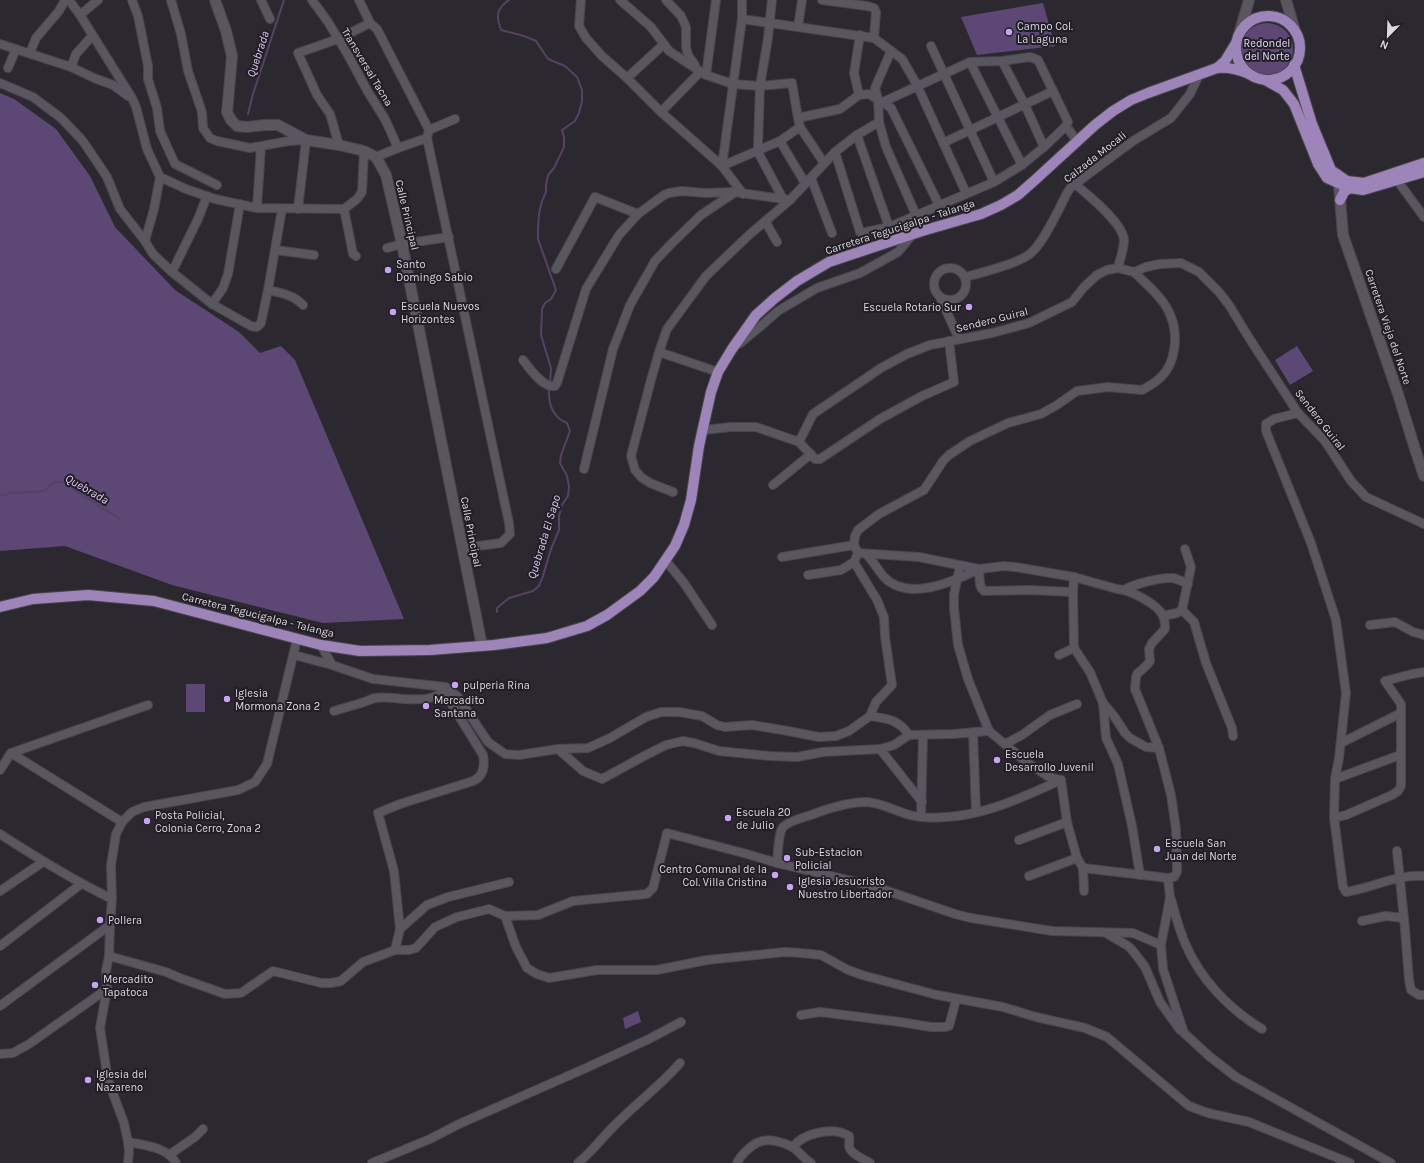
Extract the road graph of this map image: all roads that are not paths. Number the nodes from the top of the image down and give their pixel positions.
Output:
1 (66, 0) edge
2 (69, 0) edge
3 (98, 0) edge
4 (132, 0) edge
5 (171, 0) edge
6 (215, 0) edge
7 (262, 0) edge
8 (312, 0) edge
9 (360, 0) edge
10 (581, 0) edge
11 (620, 0) edge
12 (666, 0) edge
13 (716, 0) edge
14 (742, 0) edge
15 (772, 0) edge
16 (802, 0) edge
17 (822, 0) edge
18 (1249, 0) edge
19 (1286, 0) edge
20 (80, 15) junction
21 (270, 19) dead end
22 (742, 19) junction
23 (370, 23) junction
24 (769, 24) junction
25 (798, 27) junction
26 (1295, 31) junction
27 (92, 36) junction
28 (860, 36) junction
29 (874, 38) junction
30 (338, 39) junction
31 (1238, 39) junction
32 (0, 44) edge
33 (664, 44) junction
34 (931, 46) dead end
35 (16, 48) junction
36 (891, 51) junction
37 (30, 53) junction
38 (1002, 61) junction
39 (970, 62) junction
40 (1294, 65) junction
41 (70, 67) junction
42 (8, 68) dead end
43 (1217, 68) junction
44 (703, 73) junction
45 (944, 73) junction
46 (1249, 74) junction
47 (1199, 75) junction
48 (627, 78) junction
49 (1265, 80) junction
50 (0, 84) edge
51 (733, 84) junction
52 (917, 85) junction
53 (760, 86) junction
54 (1053, 92) junction
55 (859, 94) junction
56 (132, 98) junction
57 (881, 100) junction
58 (1025, 105) junction
59 (661, 112) junction
60 (998, 117) junction
61 (798, 118) junction
62 (455, 119) dead end
63 (879, 122) junction
64 (1066, 126) junction
65 (800, 127) junction
66 (970, 130) junction
67 (428, 134) junction
68 (857, 135) junction
69 (306, 140) junction
70 (1077, 141) junction
71 (780, 142) junction
72 (943, 143) junction
73 (339, 145) junction
74 (261, 146) junction
75 (1044, 147) junction
76 (398, 148) junction
77 (364, 151) junction
78 (758, 152) junction
79 (835, 152) junction
80 (376, 157) junction
81 (824, 163) junction
82 (1424, 163) edge
83 (1022, 165) junction
84 (722, 166) junction
85 (1424, 172) edge
86 (160, 177) junction
87 (1394, 177) junction
88 (808, 180) junction
89 (994, 182) junction
90 (1075, 184) junction
91 (217, 185) dead end
92 (1339, 185) junction
93 (1349, 188) junction
94 (734, 192) junction
95 (966, 193) junction
96 (743, 194) junction
97 (207, 196) junction
98 (786, 200) junction
99 (1340, 200) junction
100 (240, 204) junction
101 (939, 205) junction
102 (257, 208) junction
103 (282, 209) junction
104 (298, 209) junction
105 (344, 209) junction
106 (638, 214) junction
107 (916, 215) junction
108 (1424, 217) edge
109 (765, 221) junction
110 (889, 227) junction
111 (832, 232) dead end
112 (917, 232) junction
113 (449, 237) junction
114 (145, 241) junction
115 (777, 242) dead end
116 (402, 244) junction
117 (387, 248) dead end
118 (274, 250) junction
119 (314, 255) dead end
120 (356, 256) dead end
121 (1118, 268) junction
122 (556, 269) dead end
123 (172, 272) junction
124 (1134, 272) junction
125 (965, 277) junction
126 (268, 290) junction
127 (940, 298) junction
128 (212, 304) junction
129 (303, 305) dead end
130 (959, 339) junction
131 (949, 342) junction
132 (732, 348) junction
133 (659, 352) junction
134 (523, 360) dead end
135 (718, 372) junction
136 (1298, 412) junction
137 (703, 430) junction
138 (799, 442) junction
139 (811, 454) junction
140 (584, 469) dead end
141 (1424, 476) edge
142 (773, 485) dead end
143 (674, 492) dead end
144 (1424, 524) edge
145 (854, 545) junction
146 (462, 548) junction
147 (1185, 549) dead end
148 (858, 553) junction
149 (867, 555) junction
150 (782, 557) dead end
151 (666, 561) junction
152 (854, 562) junction
153 (960, 566) junction
154 (979, 569) junction
155 (808, 575) dead end
156 (1074, 577) junction
157 (958, 580) junction
158 (1188, 584) junction
159 (1124, 590) junction
160 (1073, 592) junction
161 (0, 607) edge
162 (1182, 610) junction
163 (1163, 616) junction
164 (712, 625) dead end
165 (1370, 625) dead end
166 (1424, 635) edge
167 (297, 639) junction
168 (321, 646) junction
169 (482, 646) junction
170 (1074, 648) junction
171 (294, 655) junction
172 (1058, 655) dead end
173 (332, 665) junction
174 (1424, 672) edge
175 (445, 690) junction
176 (1103, 703) junction
177 (1077, 704) dead end
178 (148, 705) dead end
179 (334, 711) dead end
180 (1401, 713) junction
181 (870, 716) junction
182 (989, 731) junction
183 (973, 732) junction
184 (909, 734) junction
185 (923, 735) junction
186 (1233, 736) dead end
187 (1341, 742) junction
188 (1005, 744) junction
189 (1160, 748) junction
190 (558, 749) junction
191 (880, 749) junction
192 (11, 753) junction
193 (1400, 755) junction
194 (0, 770) edge
195 (1335, 779) junction
196 (1061, 780) junction
197 (922, 802) junction
198 (976, 812) junction
199 (921, 817) junction
200 (1334, 818) junction
201 (122, 822) junction
202 (1067, 822) junction
203 (0, 834) edge
204 (1019, 840) dead end
205 (1397, 851) dead end
206 (1077, 858) junction
207 (43, 862) junction
208 (777, 863) junction
209 (1082, 868) junction
210 (1140, 875) junction
211 (1029, 876) dead end
212 (1424, 876) edge
213 (1400, 877) junction
214 (1168, 878) junction
215 (509, 882) dead end
216 (81, 884) junction
217 (0, 891) edge
218 (1084, 891) dead end
219 (1170, 898) junction
220 (112, 899) junction
221 (505, 916) junction
222 (1404, 918) junction
223 (1362, 921) dead end
224 (110, 925) junction
225 (400, 929) junction
226 (1106, 933) junction
227 (1161, 944) junction
228 (0, 946) edge
229 (394, 950) junction
230 (109, 956) junction
231 (107, 989) junction
232 (1424, 995) edge
233 (956, 1000) junction
234 (0, 1006) edge
235 (801, 1015) dead end
236 (681, 1022) dead end
237 (1262, 1029) dead end
238 (1184, 1033) junction
239 (0, 1054) edge
240 (680, 1063) dead end
241 (203, 1129) dead end
242 (128, 1142) junction
243 (793, 1147) junction
244 (169, 1155) junction
245 (390, 1155) junction
246 (1388, 1162) edge
247 (128, 1163) edge
248 (176, 1163) edge
249 (372, 1163) edge
250 (394, 1163) edge
251 (578, 1163) edge
252 (737, 1163) edge
253 (811, 1163) edge
254 (870, 1163) edge
255 (1350, 1163) edge

1 - 37 street
2 - 20 street
3 - 20 street
4 - 91 street
5 - 74 street
6 - 69 street
7 - 21 street
8 - 30 street, Transversal Tacna
9 - 23 street
10 - 48 street
11 - 33 street
12 - 44 street
13 - 44 street
14 - 22 street
15 - 24 street
16 - 25 street
17 - 29 street
18 - 31 street
19 - 26 street
20 - 27 street
22 - 24 street
22 - 51 street
23 - 30 street
23 - 67 street
24 - 25 street
24 - 53 street
25 - 28 street
26 - 31 main road
26 - 40 main road
27 - 41 street
27 - 56 street
28 - 29 street
28 - 55 street
29 - 36 street
30 - 73 street
30 - 76 street, Transversal Tacna
31 - 43 main road
31 - 46 main road
32 - 35 street
33 - 44 street
33 - 48 street
34 - 45 street
35 - 37 street
35 - 42 street
36 - 52 street
36 - 57 street
37 - 41 street
38 - 39 street
38 - 54 street
38 - 58 street
39 - 45 street
39 - 60 street
40 - 49 main road
40 - 87 main road
41 - 56 street
43 - 46 main road
43 - 47 main road, Carretera Tegucigalpa - Talanga
44 - 51 street
44 - 59 street
45 - 52 street
45 - 66 street
46 - 49 main road
47 - 70 main road, Carretera Tegucigalpa - Talanga
47 - 90 street, Calzada Mocali
48 - 59 street
49 - 92 main road
50 - 114 street
51 - 53 street
51 - 84 street
52 - 57 street
52 - 72 street
53 - 61 street
53 - 78 street
54 - 58 street
54 - 64 street
55 - 57 street
55 - 61 street
56 - 86 street
57 - 63 street
57 - 101 street
58 - 60 street
58 - 75 street
59 - 84 street
60 - 66 street
60 - 83 street
61 - 65 street
62 - 67 street
63 - 68 street
63 - 107 street
64 - 70 street
64 - 75 street
65 - 71 street
65 - 81 street
66 - 72 street
66 - 89 street
67 - 76 street
67 - 113 street
68 - 79 street
68 - 110 street
69 - 73 street
69 - 74 street
69 - 104 street
70 - 112 main road, Carretera Tegucigalpa - Talanga
71 - 78 street
71 - 88 street
72 - 95 street
73 - 77 street
74 - 102 street
75 - 83 street
76 - 80 street
77 - 80 street
77 - 105 street
78 - 84 street
78 - 98 street
79 - 81 street
79 - 110 street
80 - 116 street, Calle Principal
81 - 88 street
82 - 87 main road
83 - 89 street
84 - 96 street
85 - 87 main road
86 - 97 street
86 - 114 street
87 - 93 main road
87 - 108 street
88 - 98 street
88 - 111 street
89 - 95 street
90 - 121 street
90 - 125 street, Calzada Mocali
92 - 93 main road
92 - 99 street, Carretera Vieja del Norte
93 - 99 main road
94 - 96 street
94 - 106 street
94 - 140 street
95 - 101 street
96 - 98 street
97 - 100 street
97 - 123 street
98 - 109 street
99 - 141 street, Carretera Vieja del Norte
100 - 102 street
100 - 128 street
101 - 107 street
102 - 103 street
103 - 104 street
103 - 118 street
104 - 105 street
105 - 120 street
106 - 122 street
106 - 134 street
107 - 110 street
107 - 112 street
109 - 115 street
109 - 133 street
112 - 132 street
112 - 132 main road, Carretera Tegucigalpa - Talanga
113 - 116 street
113 - 146 street
114 - 123 street
116 - 117 street
116 - 146 street, Calle Principal
118 - 119 street
118 - 126 street
121 - 124 street
121 - 130 street, Sendero Guiral
123 - 128 street
124 - 136 street, Sendero Guiral
124 - 145 street
125 - 127 street
125 - 127 street
126 - 128 street
126 - 129 street
127 - 130 street
130 - 131 street, Sendero Guiral
131 - 138 street, Sendero Guiral
131 - 139 street
132 - 135 main road, Carretera Tegucigalpa - Talanga
133 - 135 street
133 - 143 street
135 - 137 main road, Carretera Tegucigalpa - Talanga
136 - 144 street, Sendero Guiral
136 - 187 street
137 - 138 street
137 - 151 main road, Carretera Tegucigalpa - Talanga
138 - 139 street
139 - 142 street
145 - 148 street
145 - 150 street
146 - 169 street, Calle Principal
147 - 158 street
148 - 149 street
148 - 152 street
149 - 153 street
149 - 157 street
151 - 164 street
151 - 169 main road, Carretera Tegucigalpa - Talanga
152 - 155 street
152 - 181 street
153 - 154 street
153 - 157 street
154 - 156 street
154 - 157 street
154 - 160 street
156 - 159 street
156 - 160 street
157 - 182 street
158 - 159 street
158 - 162 street
159 - 163 street
160 - 170 street
161 - 167 main road, Carretera Tegucigalpa - Talanga
162 - 163 street
162 - 186 street
163 - 189 street
165 - 166 street
167 - 168 main road, Carretera Tegucigalpa - Talanga
167 - 171 street
168 - 169 main road, Carretera Tegucigalpa - Talanga
168 - 173 street
170 - 172 street
170 - 176 street
171 - 173 street
171 - 201 street
173 - 175 street
174 - 180 street
175 - 179 street
175 - 190 street
175 - 225 street
176 - 189 street
176 - 210 street
177 - 188 street
178 - 192 street
180 - 187 street
180 - 193 street
181 - 184 street
181 - 190 street
182 - 183 street
182 - 188 street
183 - 185 street
183 - 198 street
184 - 185 street
184 - 191 street
185 - 197 street
187 - 195 street
188 - 196 street
189 - 214 street
190 - 191 street
191 - 197 street
192 - 194 street
192 - 201 street
193 - 195 street
193 - 200 street
195 - 200 street
196 - 198 street
196 - 202 street
197 - 199 street
198 - 199 street
199 - 208 street
200 - 213 street
201 - 220 street
202 - 204 street
202 - 206 street
203 - 207 street
205 - 213 street
206 - 209 street
206 - 211 street
207 - 216 street
207 - 217 street
208 - 221 street
208 - 226 street
209 - 210 street
209 - 218 street
210 - 214 street
212 - 213 street
213 - 222 street
214 - 219 street
215 - 225 street
216 - 220 street
216 - 228 street
219 - 227 street
219 - 237 street
220 - 224 street
221 - 229 street
221 - 233 street
222 - 223 street
222 - 232 street
224 - 230 street
224 - 234 street
225 - 229 street
226 - 227 street
226 - 238 street
227 - 238 street
229 - 230 street
230 - 231 street
231 - 239 street
231 - 242 street
233 - 235 street
233 - 255 street
236 - 245 street
238 - 246 street
240 - 251 street
241 - 244 street
242 - 244 street
242 - 247 street
243 - 252 street
243 - 253 street
243 - 254 street
244 - 248 street
245 - 249 street
245 - 250 street

